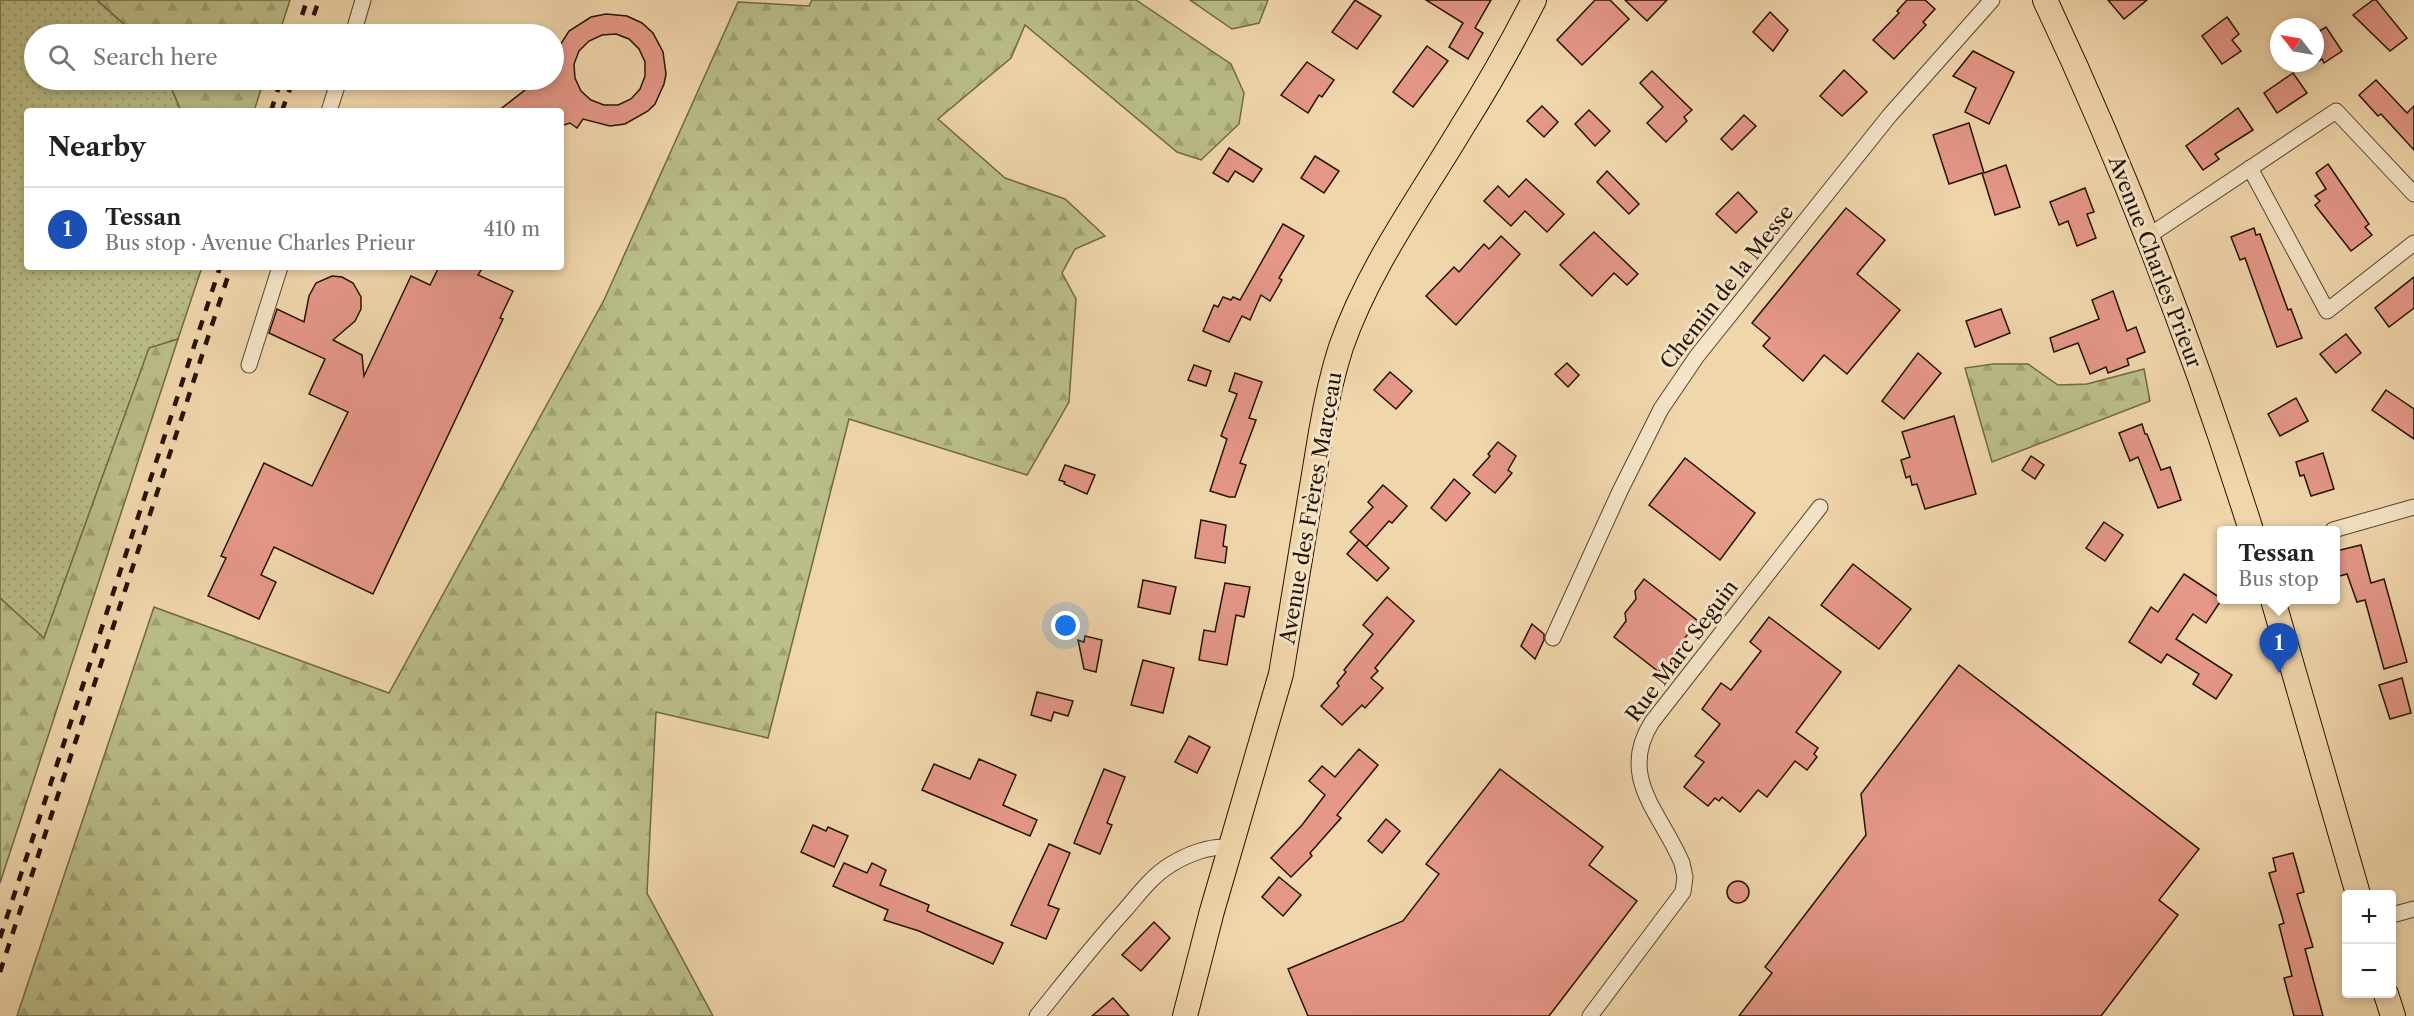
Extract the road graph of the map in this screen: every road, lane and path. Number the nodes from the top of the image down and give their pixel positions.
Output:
1 (363, 0) edge
2 (1534, 0) edge
3 (1992, 0) edge
4 (2045, 0) edge
5 (355, 24) edge
6 (336, 90) edge
7 (330, 108) edge
8 (2250, 168) junction
9 (2414, 194) edge
10 (2147, 237) junction
11 (2414, 243) edge
12 (279, 270) edge
13 (249, 365) dead end
14 (1820, 507) dead end
15 (2414, 507) edge
16 (2250, 526) edge
17 (2340, 529) edge
18 (2274, 604) edge
19 (1553, 638) dead end
20 (1230, 848) junction
21 (2357, 890) edge
22 (2414, 909) edge
23 (2396, 914) edge
24 (2388, 998) edge
25 (1037, 1016) edge
26 (1185, 1016) edge
27 (1590, 1016) edge
28 (2393, 1016) edge

1 - 5 street
2 - 20 main road, Avenue des Frères Marceau
3 - 19 street, Chemin de la Messe
4 - 10 main road, Avenue Charles Prieur
6 - 7 street
8 - 9 street
8 - 10 street
8 - 11 street
10 - 16 main road, Avenue Charles Prieur
12 - 13 street
14 - 27 street, Rue Marc Seguin
15 - 17 street
18 - 21 main road
20 - 25 street
20 - 26 main road, Avenue des Frères Marceau
22 - 23 street
24 - 28 main road

